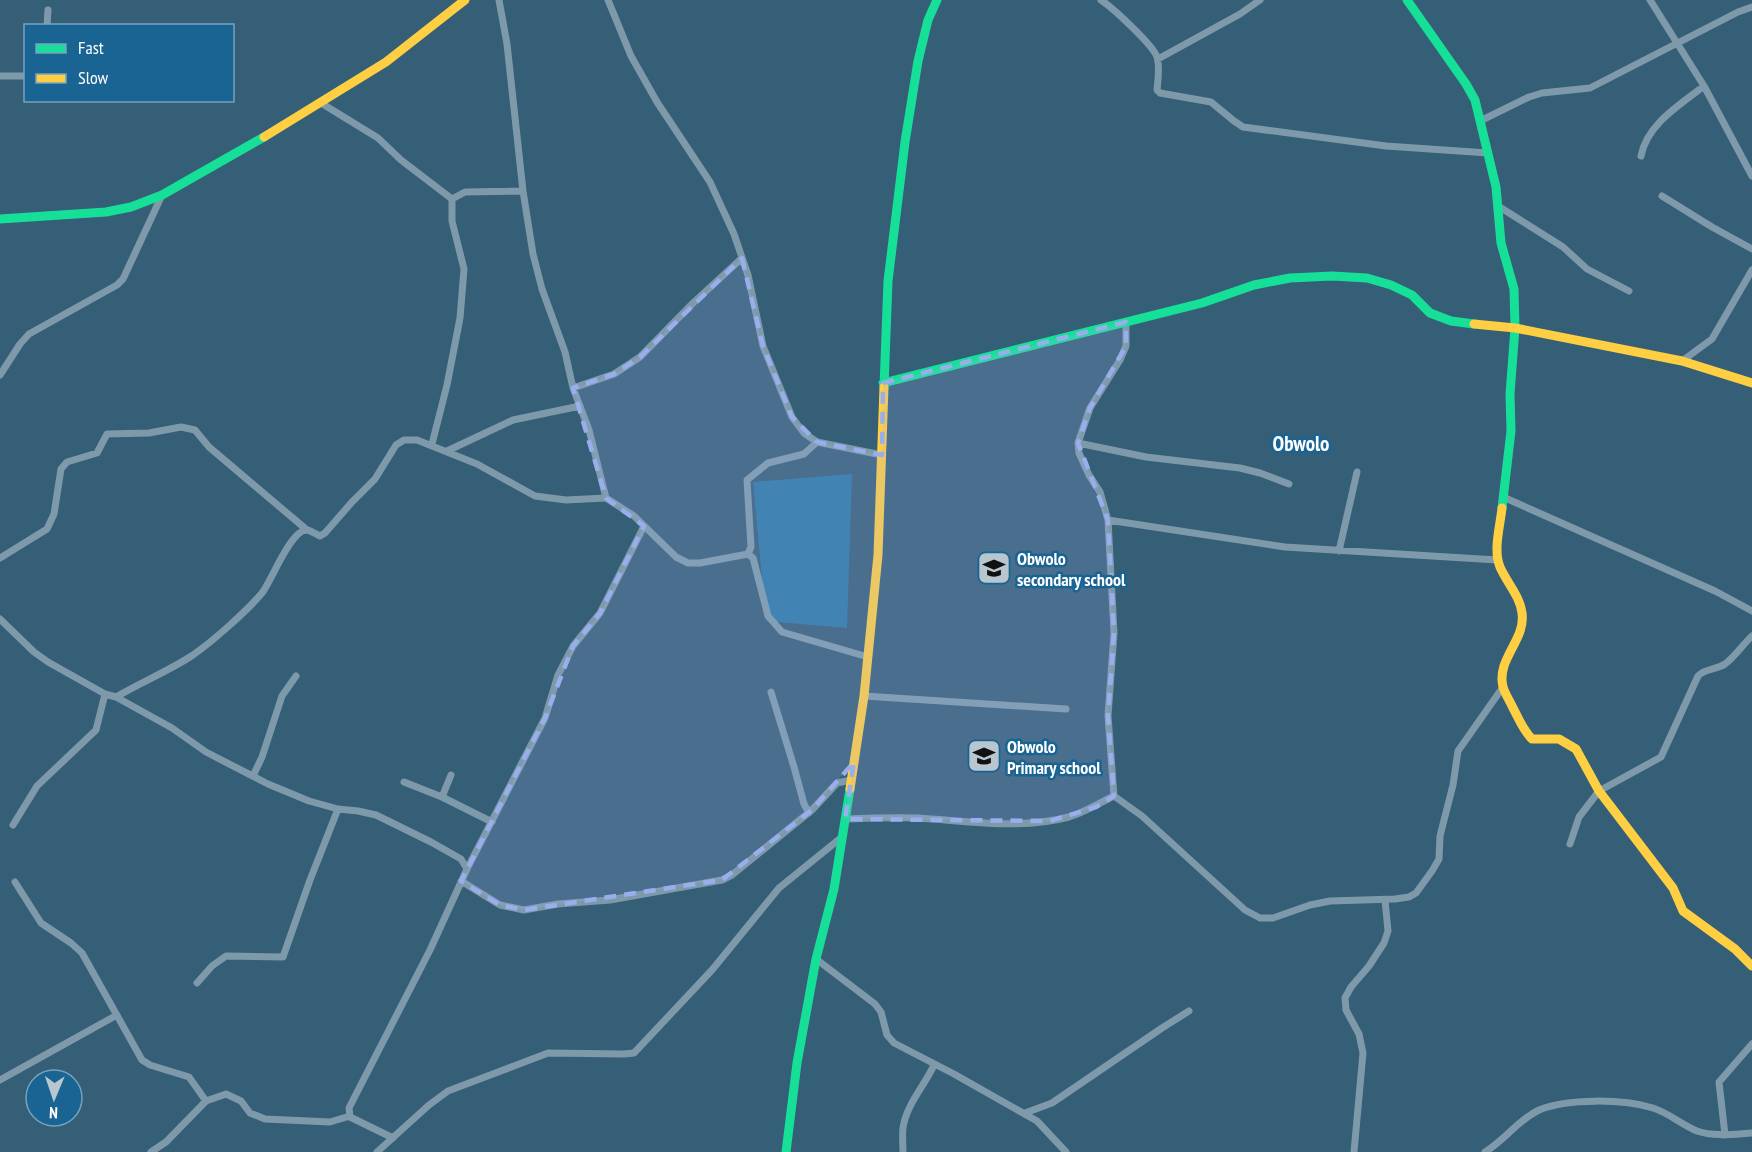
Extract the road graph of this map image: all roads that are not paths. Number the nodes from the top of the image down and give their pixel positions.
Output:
1 (465, 0) edge
2 (498, 0) edge
3 (608, 0) edge
4 (936, 0) edge
5 (1101, 0) edge
6 (1260, 0) edge
7 (1407, 0) edge
8 (1650, 0) edge
9 (1752, 7) edge
10 (48, 10) dead end
11 (47, 24) edge
12 (1676, 44) junction
13 (1158, 58) junction
14 (0, 76) edge
15 (24, 76) edge
16 (1704, 86) junction
17 (321, 103) junction
18 (1480, 121) junction
19 (1488, 153) junction
20 (1641, 156) dead end
21 (1752, 176) edge
22 (524, 191) junction
23 (162, 195) junction
24 (1662, 196) dead end
25 (452, 199) junction
26 (1498, 206) junction
27 (0, 219) edge
28 (1752, 249) edge
29 (742, 258) junction
30 (1752, 270) edge
31 (1629, 291) dead end
32 (1126, 322) junction
33 (1515, 328) junction
34 (1682, 361) junction
35 (0, 375) edge
36 (883, 383) junction
37 (1752, 383) edge
38 (573, 388) junction
39 (580, 406) junction
40 (817, 442) junction
41 (1078, 443) junction
42 (432, 444) junction
43 (447, 451) junction
44 (882, 455) junction
45 (1356, 472) dead end
46 (1289, 484) dead end
47 (1503, 497) junction
48 (606, 498) junction
49 (1108, 520) junction
50 (644, 526) junction
51 (307, 530) junction
52 (1339, 551) junction
53 (748, 554) junction
54 (0, 558) edge
55 (1497, 560) junction
56 (1752, 611) edge
57 (0, 620) edge
58 (1752, 636) edge
59 (868, 657) junction
60 (296, 676) dead end
61 (1503, 687) junction
62 (771, 692) dead end
63 (105, 694) junction
64 (864, 696) junction
65 (116, 697) junction
66 (1066, 709) dead end
67 (451, 775) dead end
68 (253, 776) junction
69 (851, 780) junction
70 (404, 782) dead end
71 (1599, 791) junction
72 (1114, 796) junction
73 (442, 798) junction
74 (338, 809) junction
75 (809, 813) junction
76 (845, 819) junction
77 (492, 822) junction
78 (13, 825) dead end
79 (842, 837) junction
80 (1570, 844) dead end
81 (467, 869) junction
82 (461, 881) junction
83 (15, 882) dead end
84 (1385, 900) junction
85 (816, 959) junction
86 (1752, 966) edge
87 (197, 983) dead end
88 (1190, 1011) dead end
89 (117, 1015) junction
90 (1752, 1044) edge
91 (934, 1065) junction
92 (0, 1080) edge
93 (206, 1101) junction
94 (1025, 1113) junction
95 (350, 1116) junction
96 (1752, 1133) edge
97 (1725, 1135) junction
98 (393, 1138) junction
99 (151, 1152) edge
100 (377, 1152) edge
101 (786, 1152) edge
102 (903, 1152) edge
103 (1066, 1152) edge
104 (1354, 1152) edge
105 (1485, 1152) edge

1 - 17 street
2 - 22 street
3 - 29 street
4 - 36 street
5 - 13 street
6 - 13 street
7 - 18 street
8 - 12 street
9 - 12 street
10 - 11 street
12 - 16 street
12 - 18 street
13 - 19 street
14 - 15 street
16 - 20 street
16 - 21 street
17 - 23 street
17 - 25 street
18 - 19 street
19 - 26 street
22 - 25 street
22 - 38 street
23 - 27 street
23 - 35 street
24 - 28 street
25 - 42 street
26 - 31 street
26 - 33 street
29 - 38 street
29 - 40 street
30 - 34 street
32 - 33 street
32 - 36 street
32 - 41 street
33 - 34 street
33 - 47 street
34 - 37 street
36 - 44 street
38 - 39 street
39 - 43 street
39 - 48 street
40 - 44 street
40 - 53 street
41 - 46 street
41 - 49 street
42 - 43 street
42 - 51 street
43 - 48 street
44 - 59 street
45 - 52 street
47 - 55 street
47 - 56 street
48 - 50 street
49 - 52 street
49 - 72 street
50 - 53 street
50 - 77 street
51 - 54 street
51 - 65 street
52 - 55 street
53 - 59 street
55 - 61 street
57 - 63 street
58 - 71 street
59 - 64 street
60 - 68 street
61 - 71 street
61 - 84 street
62 - 75 street
63 - 65 street
63 - 78 street
64 - 66 street
64 - 69 street
65 - 68 street
67 - 73 street
68 - 74 street
69 - 75 street
69 - 76 street
70 - 73 street
71 - 80 street
71 - 86 street
72 - 76 street
72 - 84 street
73 - 77 street
74 - 81 street
74 - 87 street
75 - 82 street
76 - 79 street
77 - 81 street
79 - 85 street
79 - 98 street
81 - 82 street
82 - 95 street
83 - 89 street
84 - 104 street
85 - 91 street
85 - 101 street
88 - 94 street
89 - 92 street
89 - 93 street
90 - 97 street
91 - 94 street
91 - 102 street
93 - 95 street
93 - 99 street
94 - 103 street
95 - 98 street
96 - 97 street
97 - 105 street
98 - 100 street

